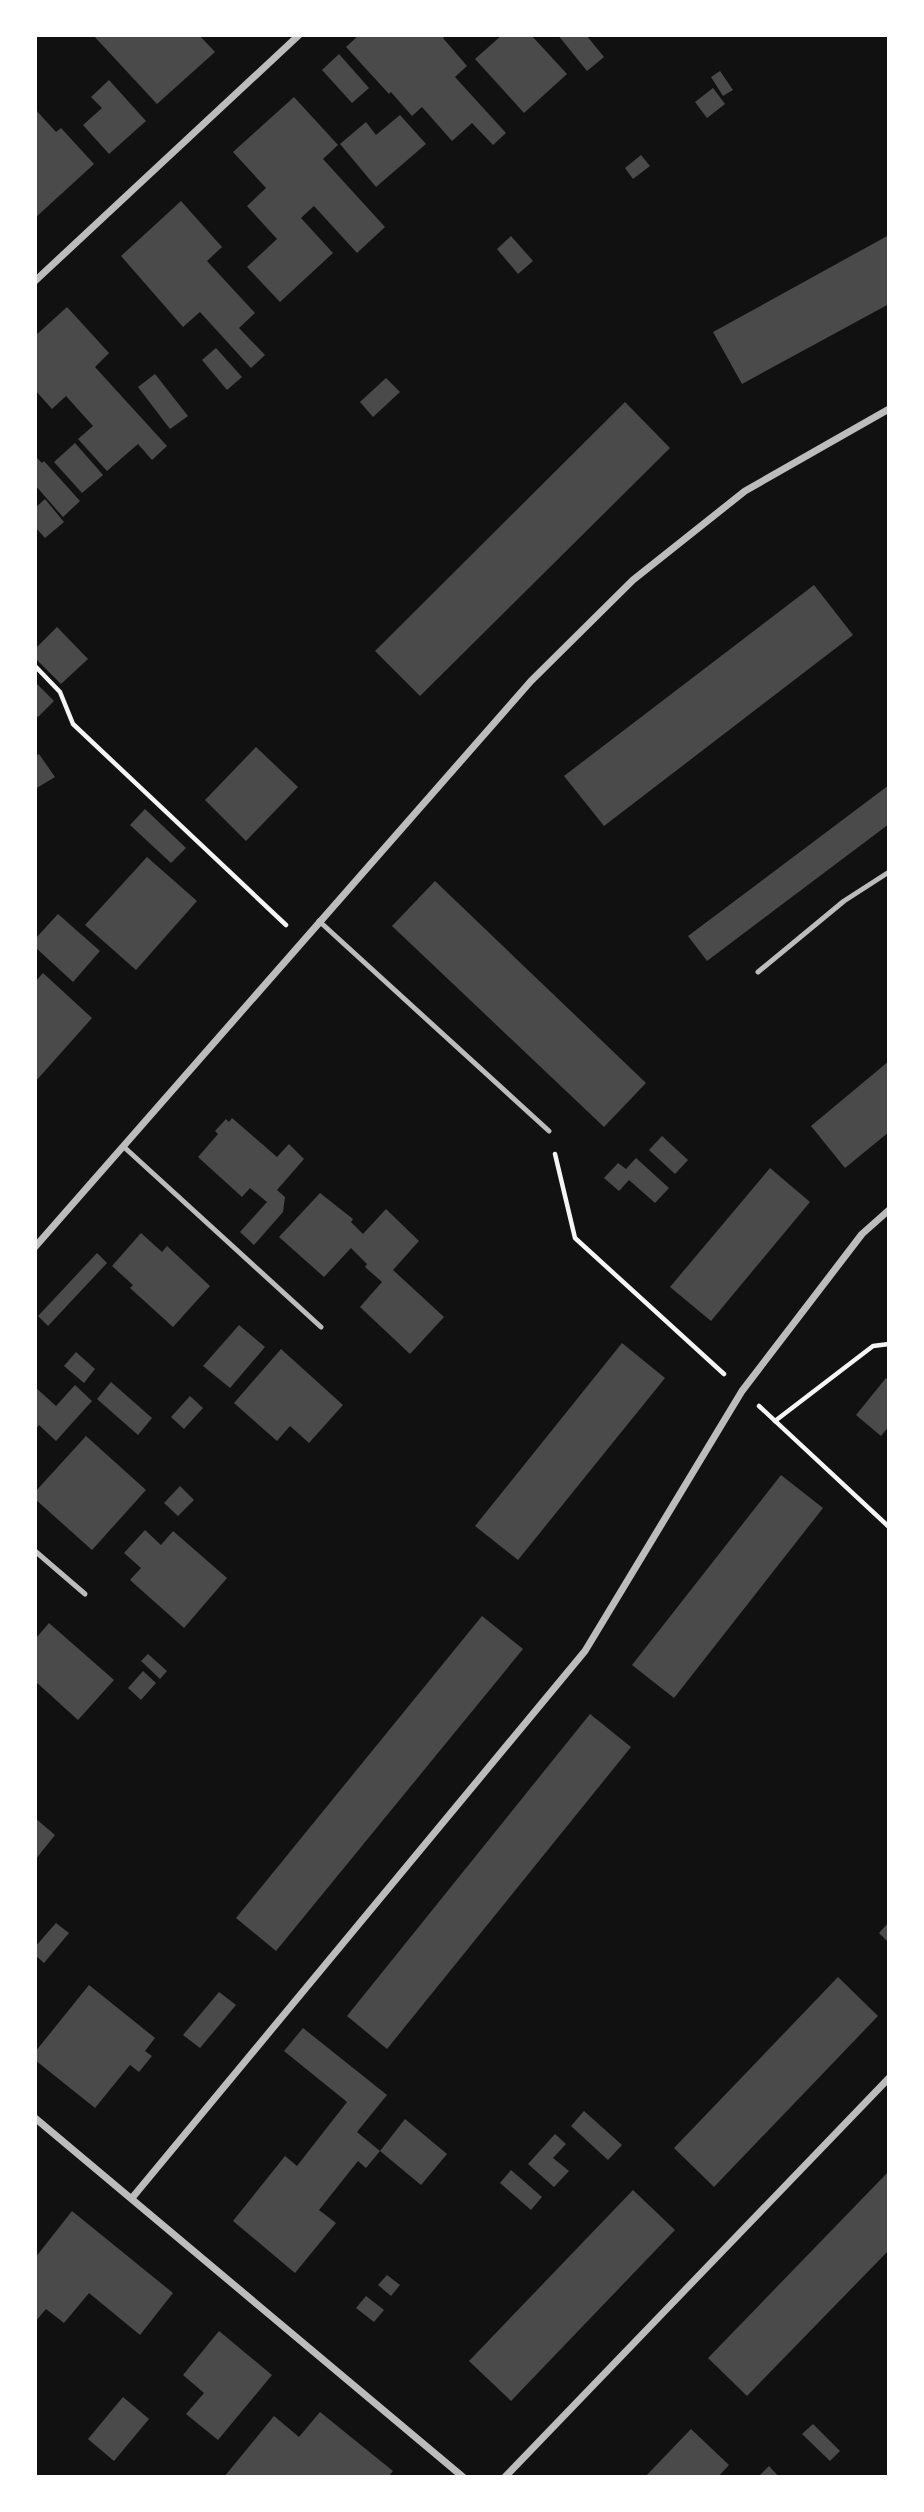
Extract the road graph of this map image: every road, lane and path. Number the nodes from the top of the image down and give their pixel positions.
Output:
1 (299, 35) edge
2 (35, 281) edge
3 (889, 409) edge
4 (35, 666) edge
5 (889, 872) edge
6 (319, 922) junction
7 (303, 941) junction
8 (758, 972) dead end
9 (549, 1131) joint
10 (124, 1147) junction
11 (889, 1210) edge
12 (35, 1247) edge
13 (321, 1328) dead end
14 (889, 1344) edge
15 (742, 1391) junction
16 (775, 1421) junction
17 (889, 1527) edge
18 (35, 1551) edge
19 (85, 1594) dead end
20 (889, 2078) edge
21 (35, 2118) edge
22 (132, 2198) junction
23 (463, 2477) edge
24 (505, 2477) edge

1 - 2 street
3 - 6 street
4 - 7 path
5 - 8 lane
6 - 7 street
6 - 9 lane
7 - 10 street
9 - 15 path
10 - 12 street
10 - 13 lane
11 - 15 street
14 - 16 path
15 - 16 path
15 - 22 street
16 - 17 path
18 - 19 lane
20 - 24 street
21 - 22 street
22 - 23 street

